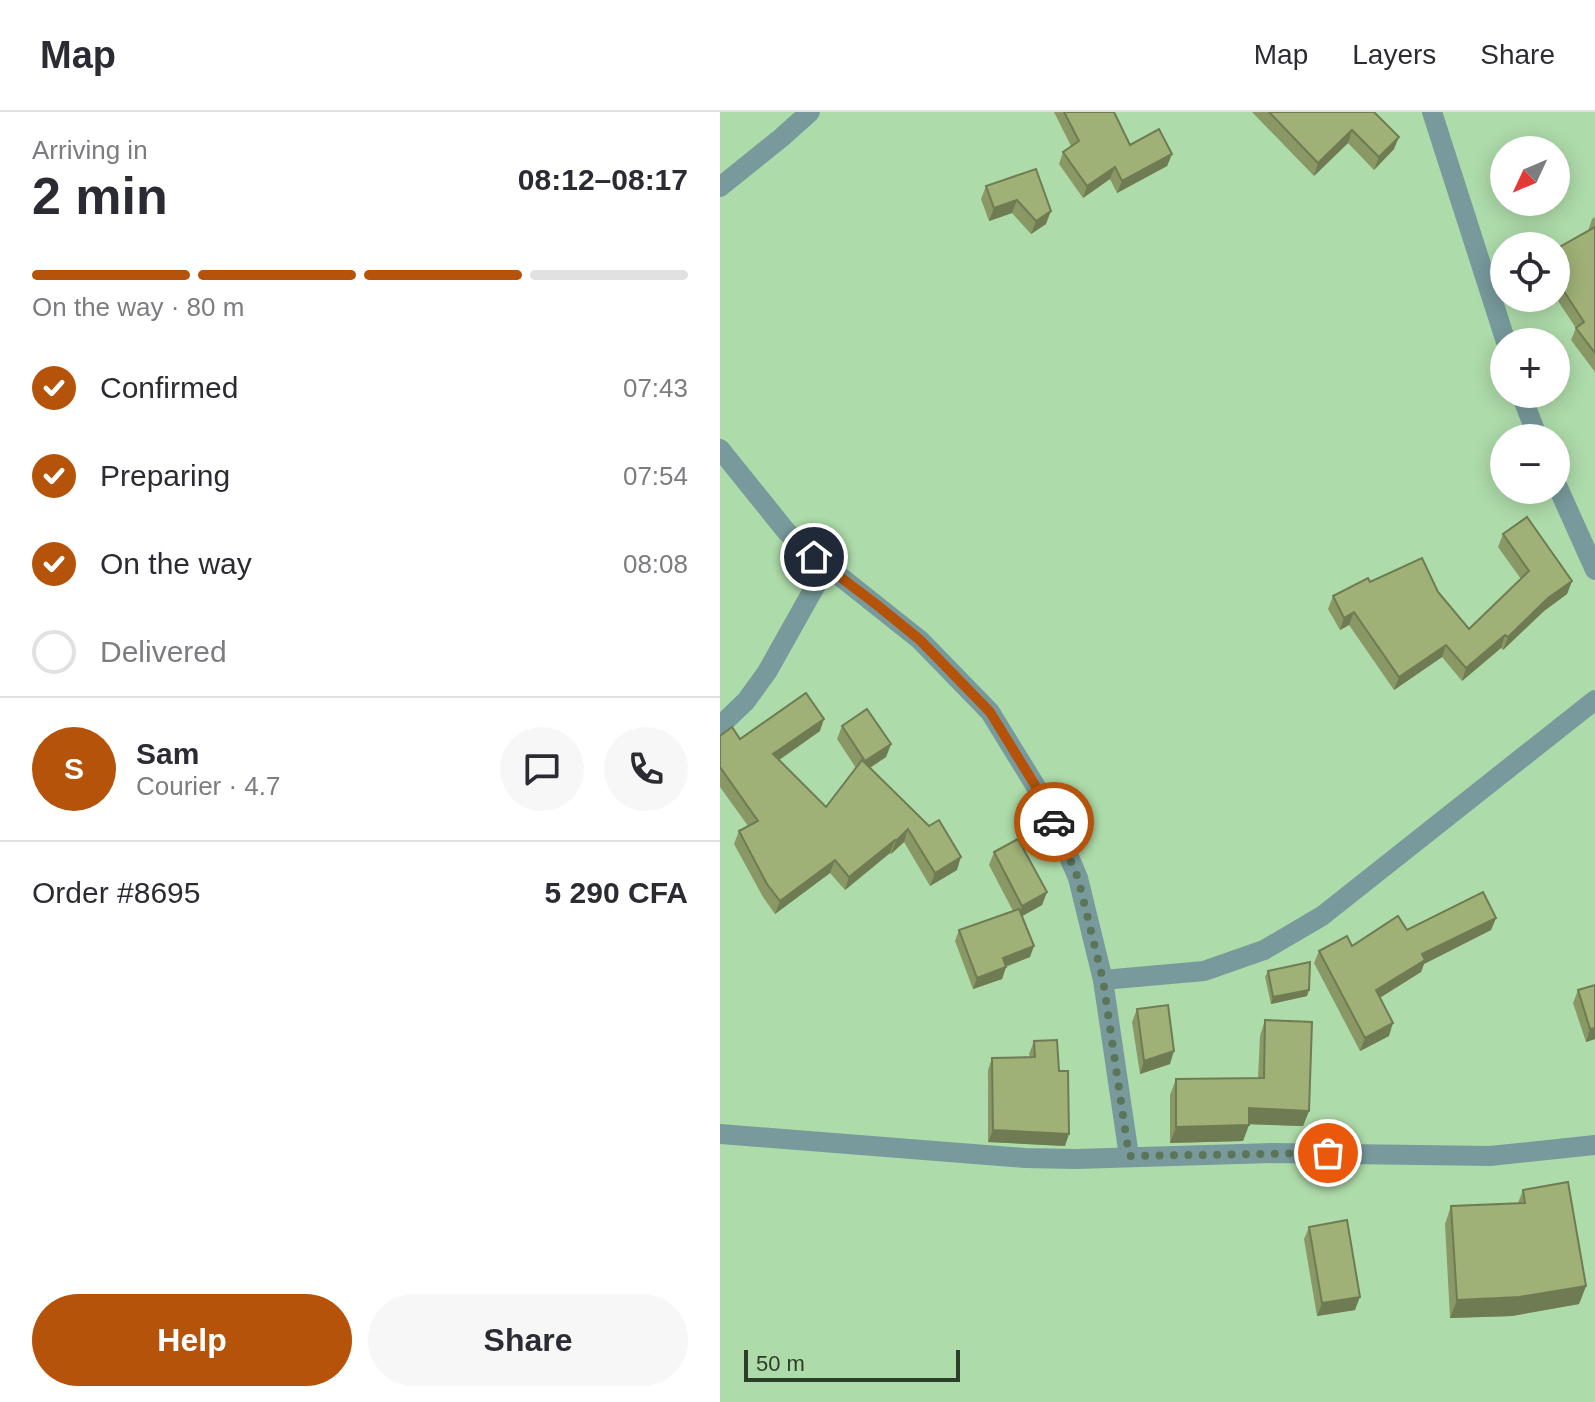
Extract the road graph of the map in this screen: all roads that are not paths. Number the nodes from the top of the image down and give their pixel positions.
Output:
1 (810, 112) edge
2 (1432, 112) edge
3 (720, 187) edge
4 (1501, 328) edge
5 (720, 449) edge
6 (1565, 504) edge
7 (826, 567) junction
8 (1595, 570) edge
9 (1595, 700) edge
10 (720, 726) edge
11 (1103, 980) junction
12 (720, 1134) edge
13 (1595, 1145) edge
14 (1129, 1156) junction

1 - 3 street
2 - 4 street
5 - 7 street
6 - 8 street
7 - 10 street
7 - 11 street
9 - 11 street
11 - 14 street
12 - 14 street
13 - 14 street

